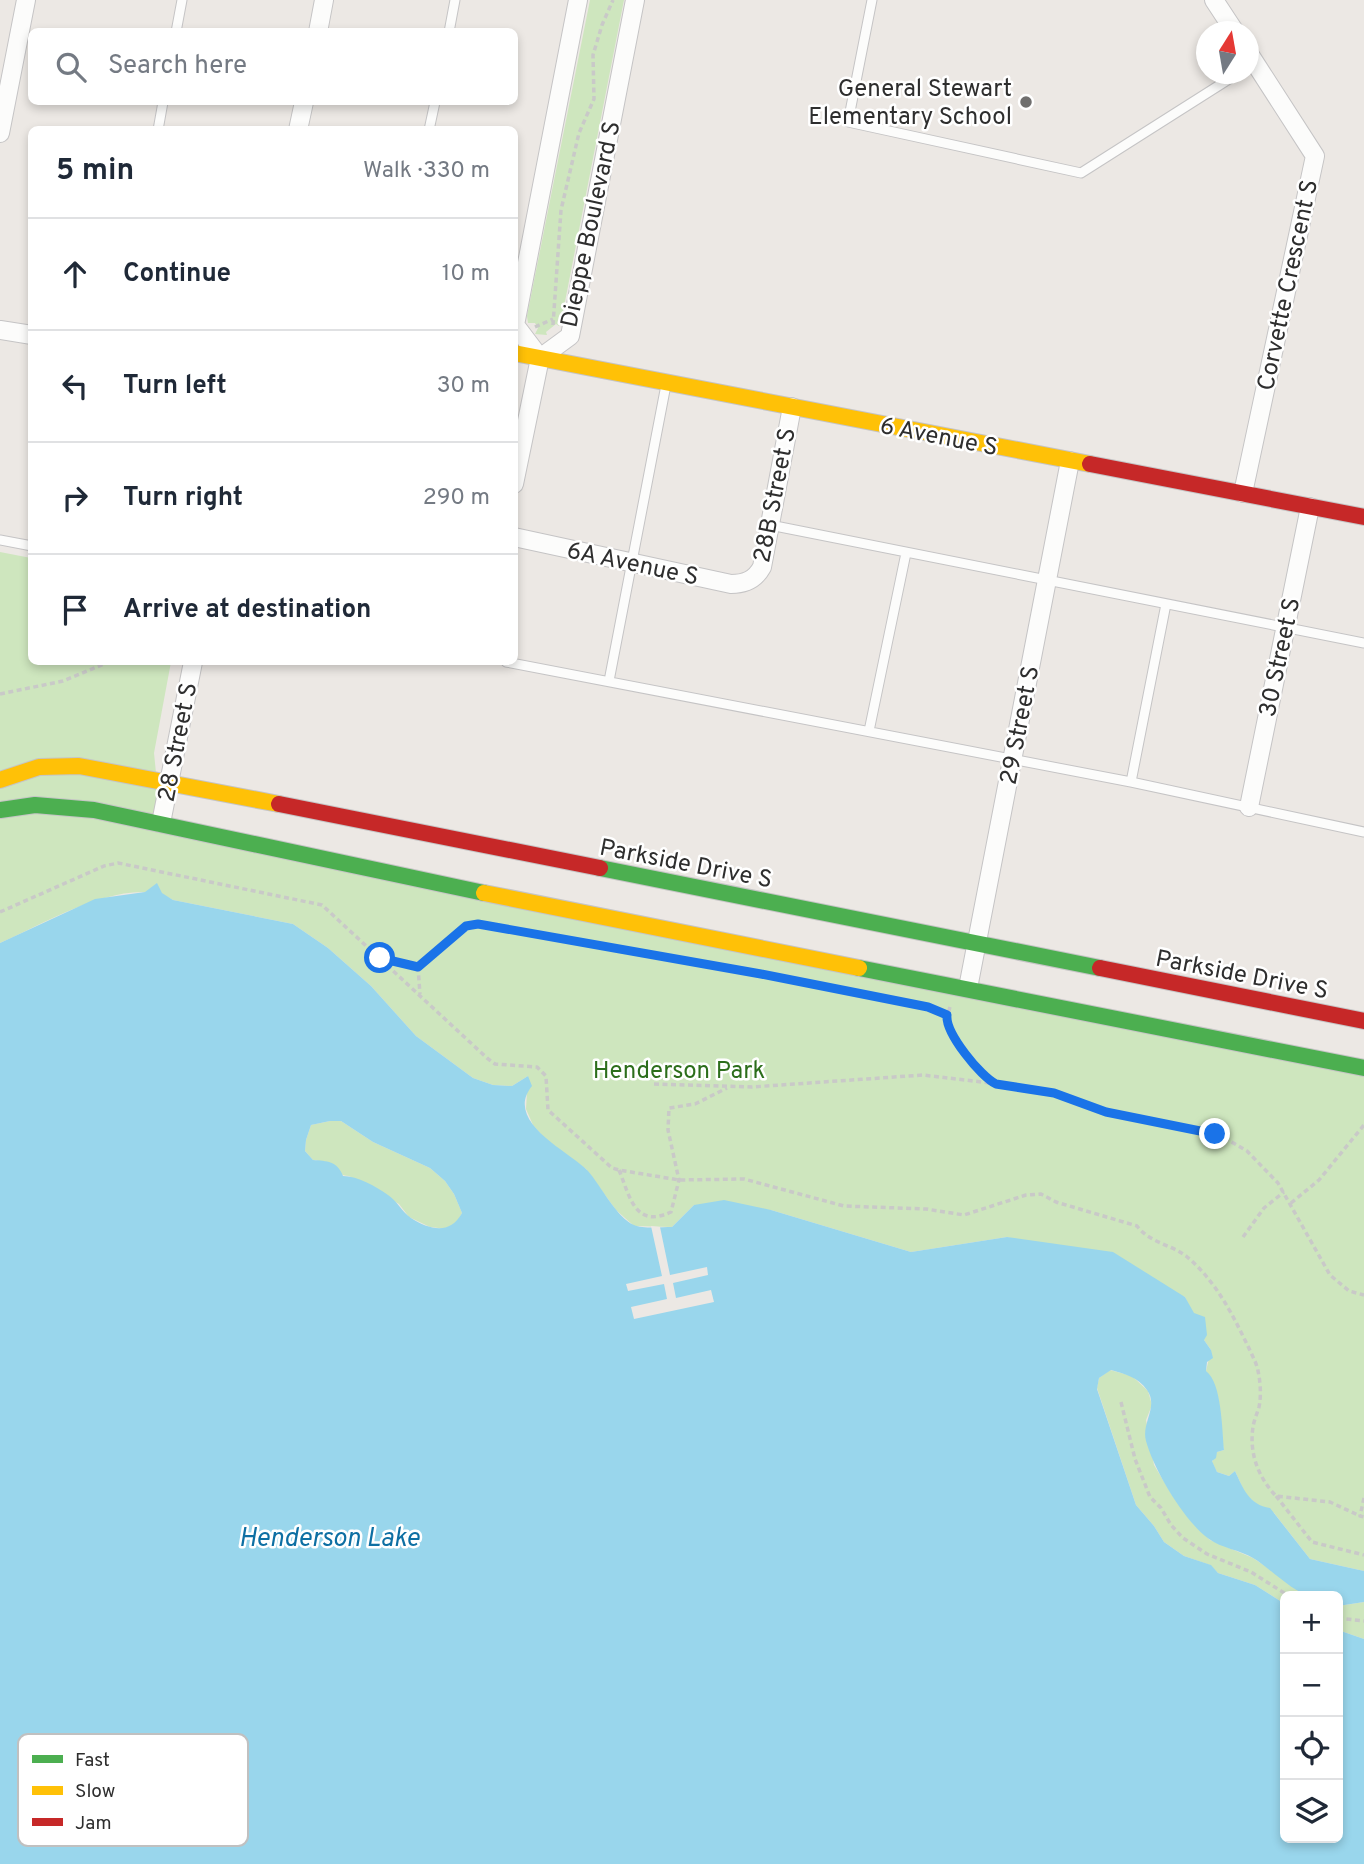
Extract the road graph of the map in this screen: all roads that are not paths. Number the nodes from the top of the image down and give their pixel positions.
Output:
1 (26, 0) edge
2 (182, 0) edge
3 (324, 0) edge
4 (455, 0) edge
5 (578, 0) edge
6 (635, 0) edge
7 (872, 0) edge
8 (1214, 0) edge
9 (1228, 21) edge
10 (177, 28) edge
11 (319, 28) edge
12 (450, 28) edge
13 (1259, 72) edge
14 (1221, 84) edge
15 (162, 105) edge
16 (303, 105) edge
17 (434, 105) edge
18 (159, 126) edge
19 (299, 126) edge
20 (430, 126) edge
21 (0, 133) edge
22 (518, 310) edge
23 (518, 329) edge
24 (0, 330) edge
25 (28, 334) edge
26 (518, 354) edge
27 (540, 358) junction
28 (667, 383) junction
29 (792, 407) junction
30 (1070, 461) junction
31 (518, 464) edge
32 (1243, 493) junction
33 (1310, 507) junction
34 (1364, 517) edge
35 (770, 525) junction
36 (518, 538) edge
37 (0, 540) edge
38 (28, 545) edge
39 (906, 553) junction
40 (631, 563) junction
41 (751, 580) joint
42 (1047, 581) junction
43 (1166, 604) junction
44 (1286, 626) junction
45 (1364, 643) edge
46 (518, 664) edge
47 (191, 665) edge
48 (608, 681) junction
49 (869, 731) junction
50 (1012, 760) junction
51 (0, 780) edge
52 (1131, 782) junction
53 (168, 783) junction
54 (1248, 807) junction
55 (0, 810) edge
56 (161, 823) junction
57 (1364, 832) edge
58 (977, 944) junction
59 (961, 987) junction
60 (1364, 1021) edge
61 (1364, 1068) edge

1 - 21 street
2 - 10 lane
3 - 11 street
4 - 12 lane
5 - 22 street, Dieppe Boulevard S
6 - 27 street, Dieppe Boulevard S
7 - 14 lane
8 - 9 street
13 - 32 street, Corvette Crescent S
15 - 18 lane
16 - 19 street
17 - 20 lane
23 - 27 street, Dieppe Boulevard S
24 - 25 street
26 - 27 street, 6 Avenue S
27 - 28 street, 6 Avenue S
27 - 31 street
28 - 29 street, 6 Avenue S
28 - 40 lane
29 - 30 street, 6 Avenue S
29 - 35 street, 28B Street S
30 - 32 street, 6 Avenue S
30 - 42 street, 29 Street S
32 - 33 street, 6 Avenue S
33 - 34 street, 6 Avenue S
33 - 44 street, 30 Street S
35 - 39 lane
35 - 41 street, 28B Street S
36 - 40 street, 6A Avenue S
37 - 38 lane
39 - 42 lane
39 - 49 lane
40 - 41 street, 6A Avenue S
40 - 48 lane
42 - 43 lane
42 - 50 street, 29 Street S
43 - 44 lane
43 - 52 lane
44 - 45 lane
44 - 54 street, 30 Street S
46 - 48 lane
47 - 53 street, 28 Street S
48 - 49 lane
49 - 50 lane
50 - 52 lane
50 - 58 street, 29 Street S
51 - 53 street, Parkside Drive S
52 - 54 lane
53 - 56 street, 28 Street S
53 - 58 street, Parkside Drive S
54 - 57 lane
55 - 56 street
56 - 59 street
58 - 59 street, 29 Street S
58 - 60 street, Parkside Drive S
59 - 61 street

